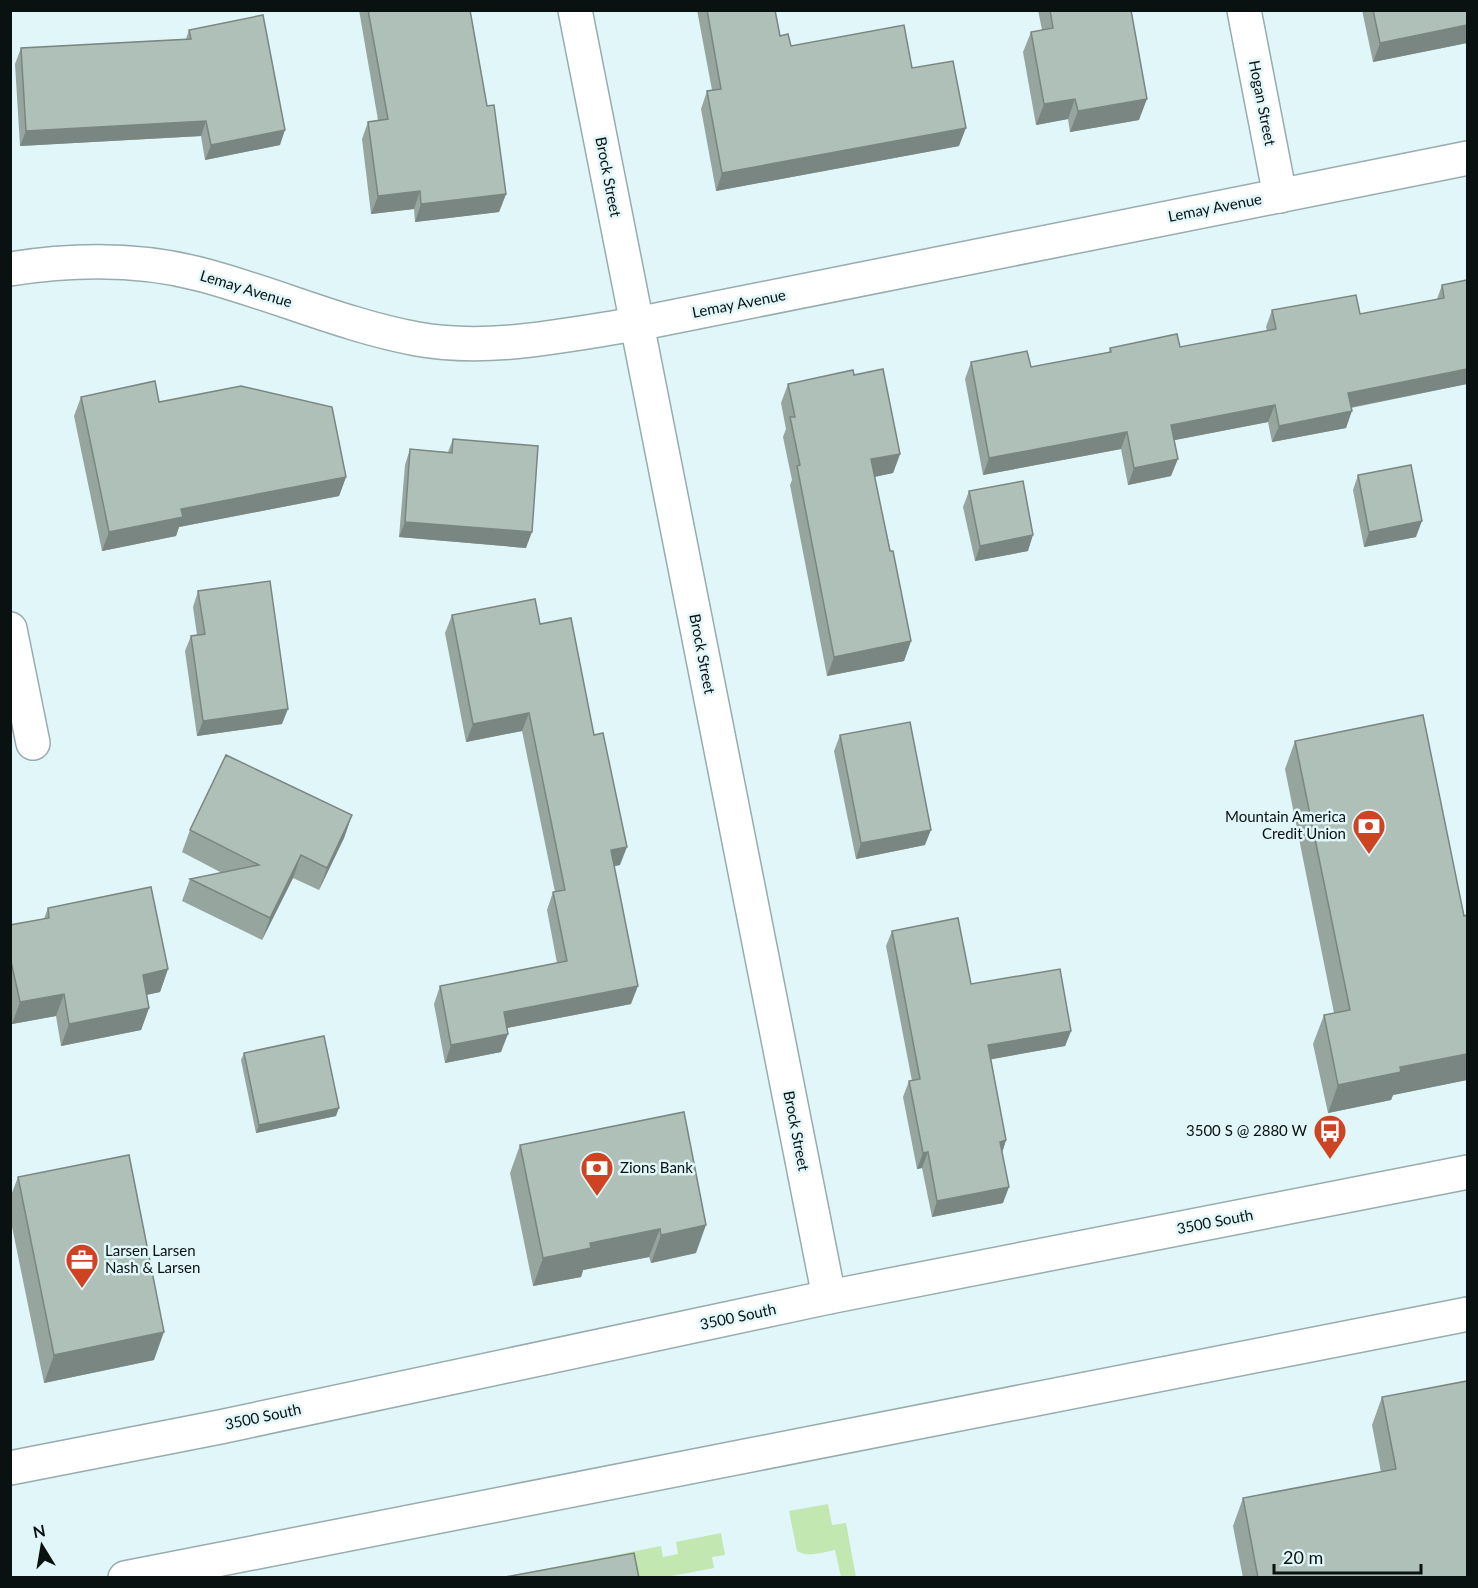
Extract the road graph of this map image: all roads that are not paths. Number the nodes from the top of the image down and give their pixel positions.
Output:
1 (575, 10) edge
2 (1244, 10) edge
3 (1467, 158) edge
4 (1280, 195) junction
5 (10, 269) edge
6 (637, 324) junction
7 (10, 629) edge
8 (33, 742) dead end
9 (1467, 1172) edge
10 (829, 1297) junction
11 (1467, 1314) edge
12 (10, 1468) edge
13 (125, 1578) edge

1 - 6 street, Brock Street
2 - 4 street, Hogan Street
3 - 4 street, Lemay Avenue
4 - 6 street, Lemay Avenue
5 - 6 street, Lemay Avenue
6 - 10 street, Brock Street
7 - 8 street
9 - 10 street, 3500 South
10 - 12 street, 3500 South
11 - 13 street

